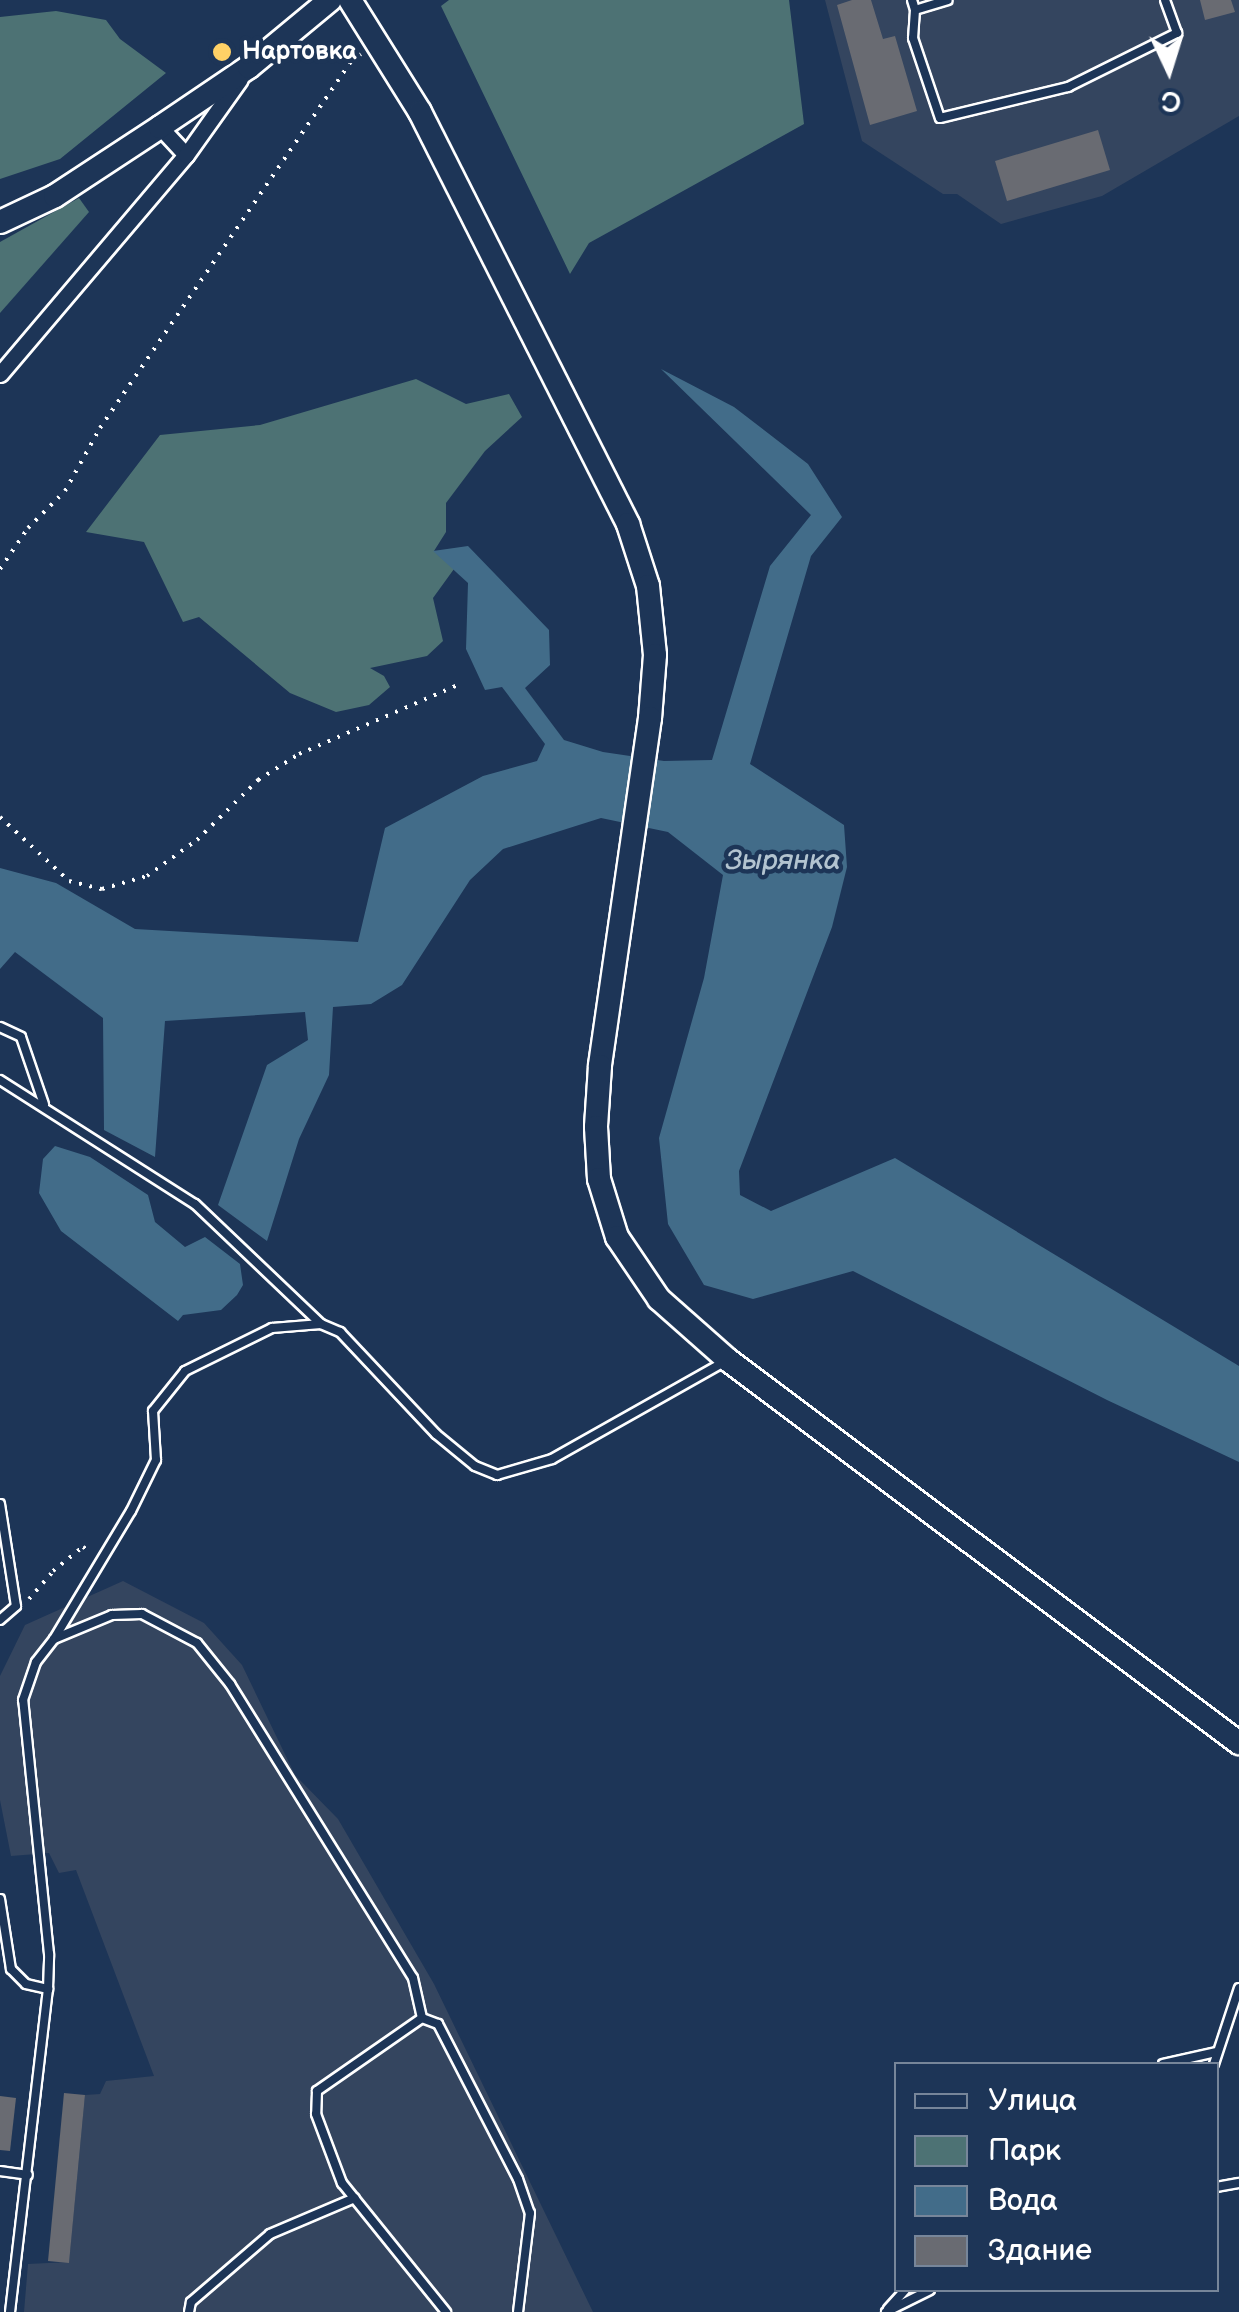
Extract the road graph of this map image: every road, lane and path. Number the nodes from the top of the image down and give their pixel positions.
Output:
1 (330, 0) edge
2 (350, 0) edge
3 (948, 0) edge
4 (1165, 0) edge
5 (914, 5) edge
6 (376, 42) junction
7 (249, 66) junction
8 (160, 127) junction
9 (186, 155) junction
10 (0, 222) edge
11 (0, 374) edge
12 (0, 569) edge
13 (460, 684) dead end
14 (0, 817) edge
15 (0, 1026) edge
16 (0, 1080) edge
17 (44, 1104) junction
18 (321, 1324) junction
19 (728, 1360) junction
20 (0, 1504) edge
21 (104, 1560) junction
22 (16, 1606) junction
23 (0, 1620) edge
24 (54, 1639) junction
25 (1239, 1743) edge
26 (0, 1899) edge
27 (0, 1966) edge
28 (10, 1969) junction
29 (1239, 1988) edge
30 (48, 1989) junction
31 (422, 2018) junction
32 (1216, 2052) junction
33 (1171, 2062) edge
34 (1214, 2062) edge
35 (0, 2171) edge
36 (28, 2175) junction
37 (356, 2198) junction
38 (903, 2292) edge
39 (926, 2292) edge
40 (10, 2312) edge
41 (189, 2312) edge
42 (446, 2312) edge
43 (518, 2312) edge
44 (886, 2312) edge

1 - 7 street
2 - 6 street
3 - 5 lane
4 - 5 lane
6 - 12 path
6 - 19 street
7 - 8 street
7 - 9 street
8 - 9 street
8 - 10 street
9 - 11 street
13 - 14 path
15 - 17 lane
16 - 17 lane
17 - 18 lane
18 - 19 lane
18 - 21 lane
19 - 25 street
20 - 22 lane
21 - 22 path
21 - 24 lane
22 - 23 lane
24 - 30 lane
24 - 31 lane
26 - 28 lane
27 - 28 lane
28 - 30 lane
29 - 32 lane
30 - 36 lane
31 - 37 lane
31 - 43 lane
32 - 33 lane
32 - 34 lane
35 - 36 lane
36 - 40 lane
37 - 41 lane
37 - 42 lane
38 - 44 lane
39 - 44 lane

